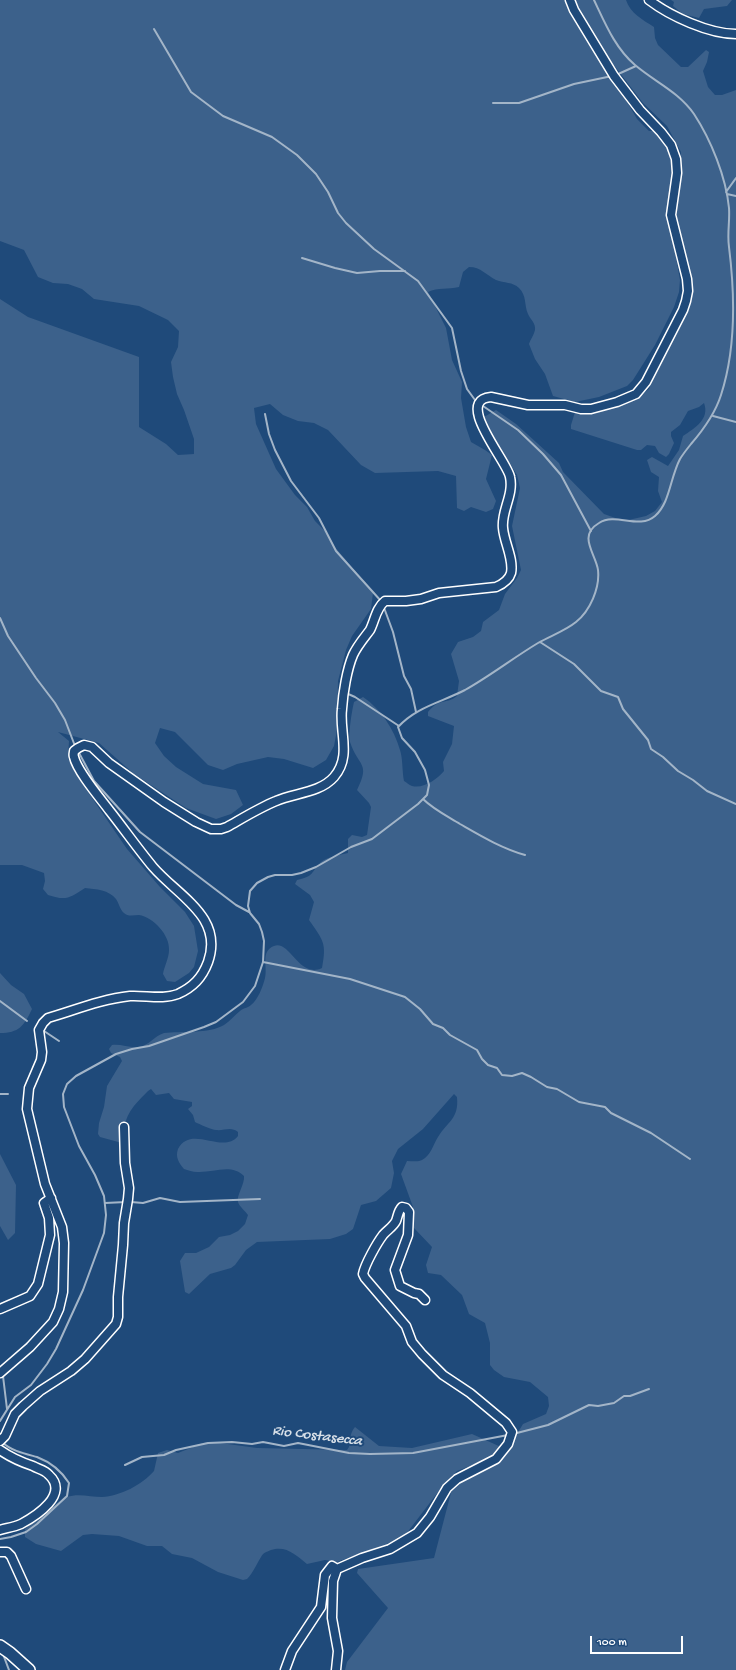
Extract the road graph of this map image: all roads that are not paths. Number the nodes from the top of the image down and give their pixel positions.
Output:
1 (570, 0) edge
2 (649, 0) edge
3 (736, 34) edge
4 (124, 1127) dead end
5 (51, 1198) junction
6 (425, 1300) dead end
7 (0, 1309) edge
8 (0, 1373) edge
9 (2, 1439) edge
10 (0, 1450) edge
11 (0, 1530) edge
12 (0, 1552) edge
13 (337, 1569) junction
14 (26, 1589) dead end
15 (0, 1646) edge
16 (29, 1670) edge
17 (285, 1670) edge
18 (336, 1670) edge

1 - 5 street
2 - 3 street
4 - 9 street
5 - 7 street
5 - 8 street
6 - 13 street
10 - 11 street
12 - 14 street
13 - 17 street
13 - 18 street
15 - 16 highway

